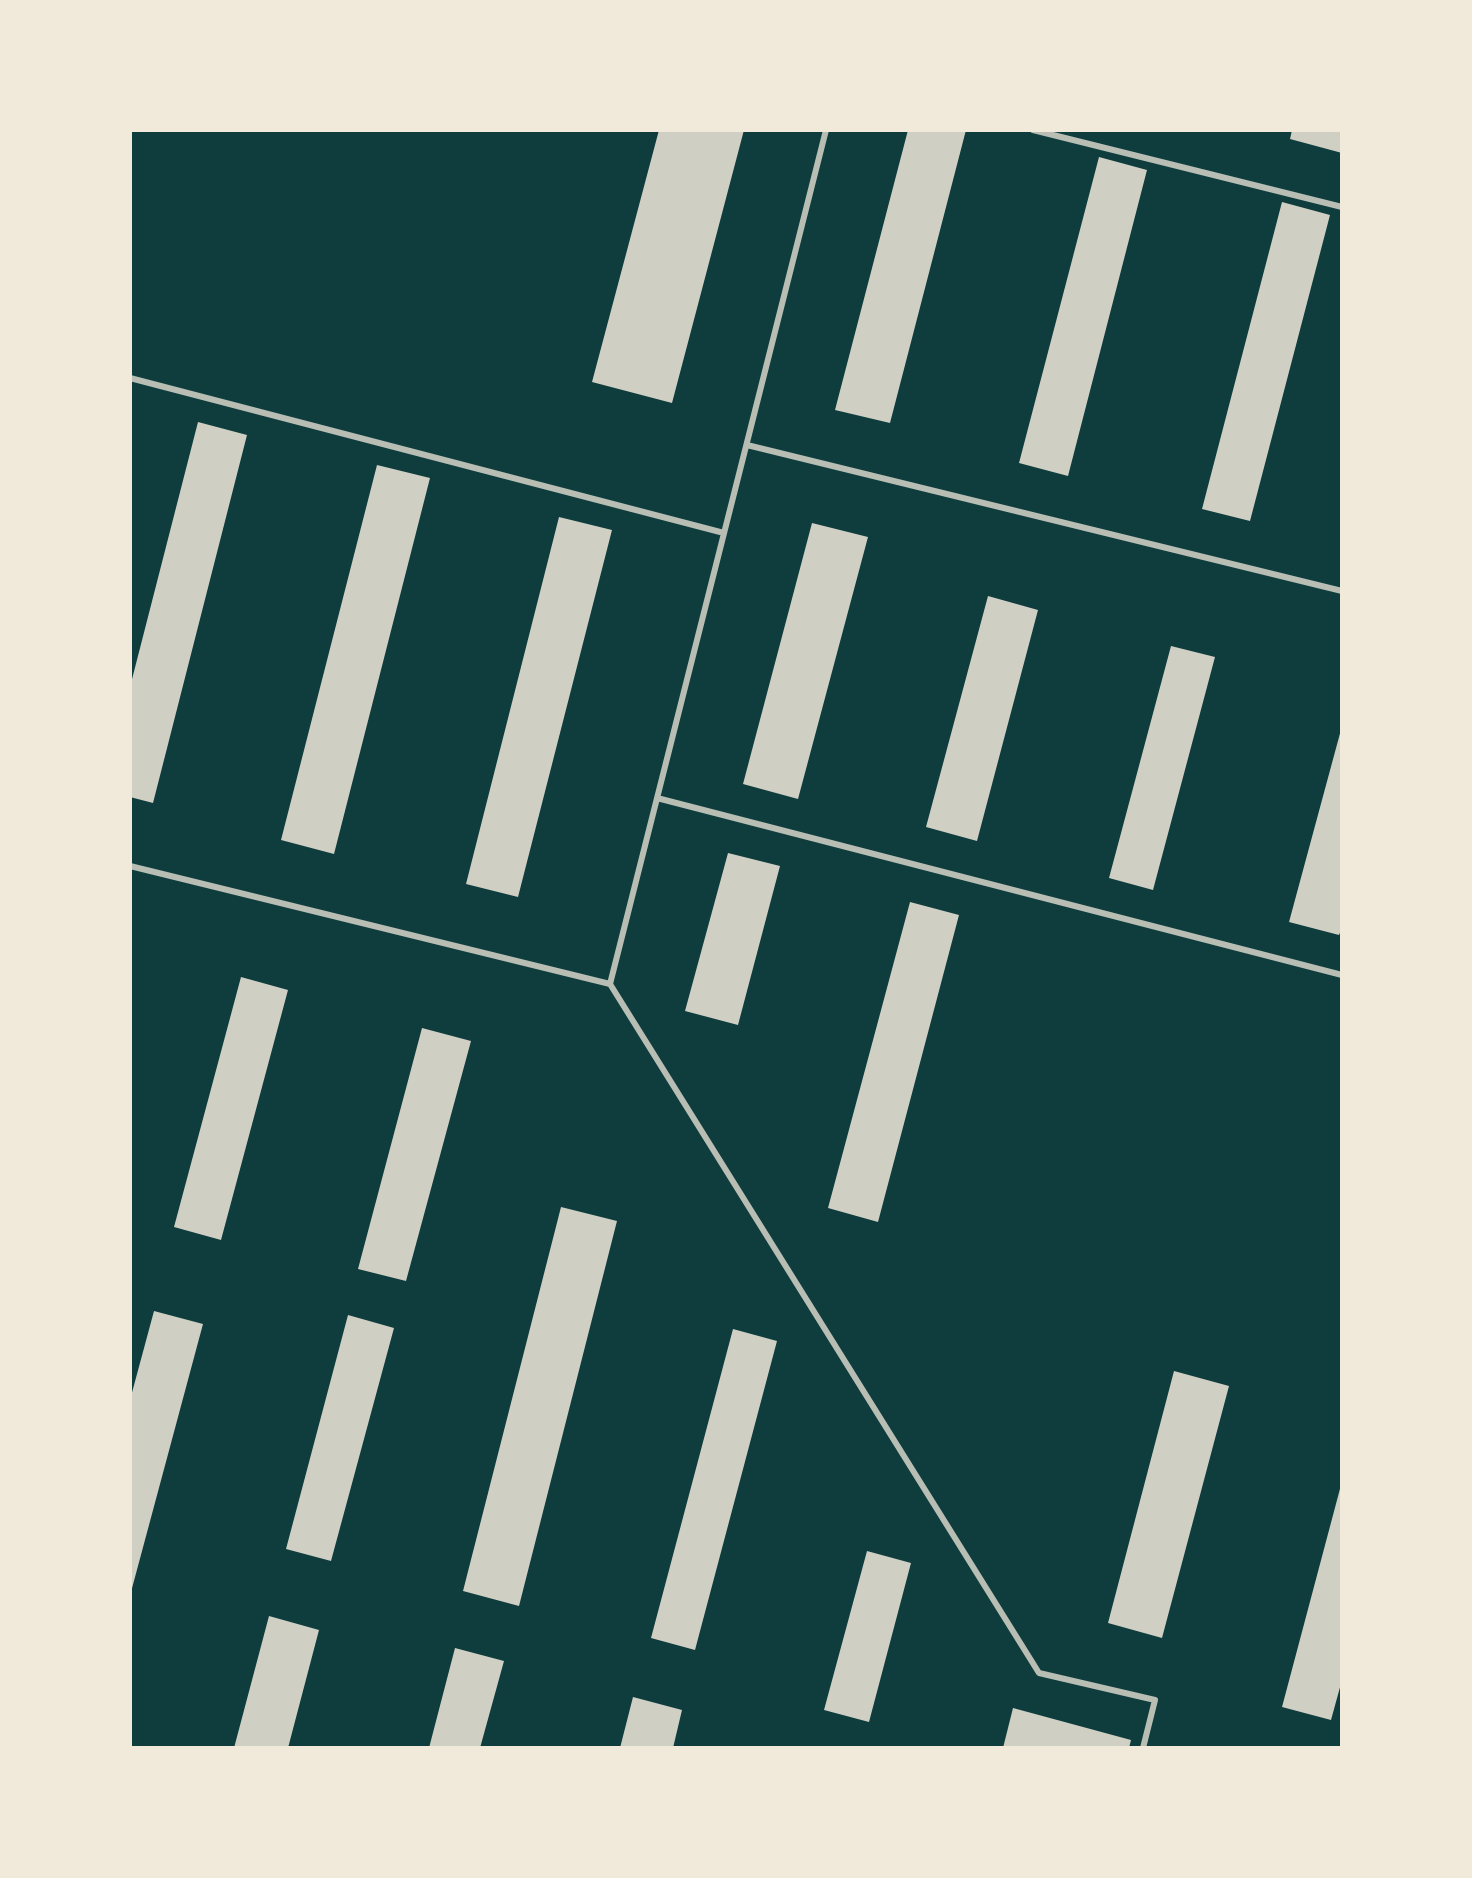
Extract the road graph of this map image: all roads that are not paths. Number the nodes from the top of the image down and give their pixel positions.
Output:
1 (826, 130) edge
2 (1033, 130) edge
3 (1341, 207) edge
4 (130, 378) edge
5 (747, 445) junction
6 (724, 533) junction
7 (1341, 591) edge
8 (657, 798) junction
9 (130, 866) edge
10 (1341, 975) edge
11 (610, 984) junction
12 (1143, 1748) edge

1 - 5 street
2 - 3 street
4 - 6 street
5 - 6 street
5 - 7 street
6 - 8 street
8 - 10 street
8 - 11 street
9 - 11 street
11 - 12 street

